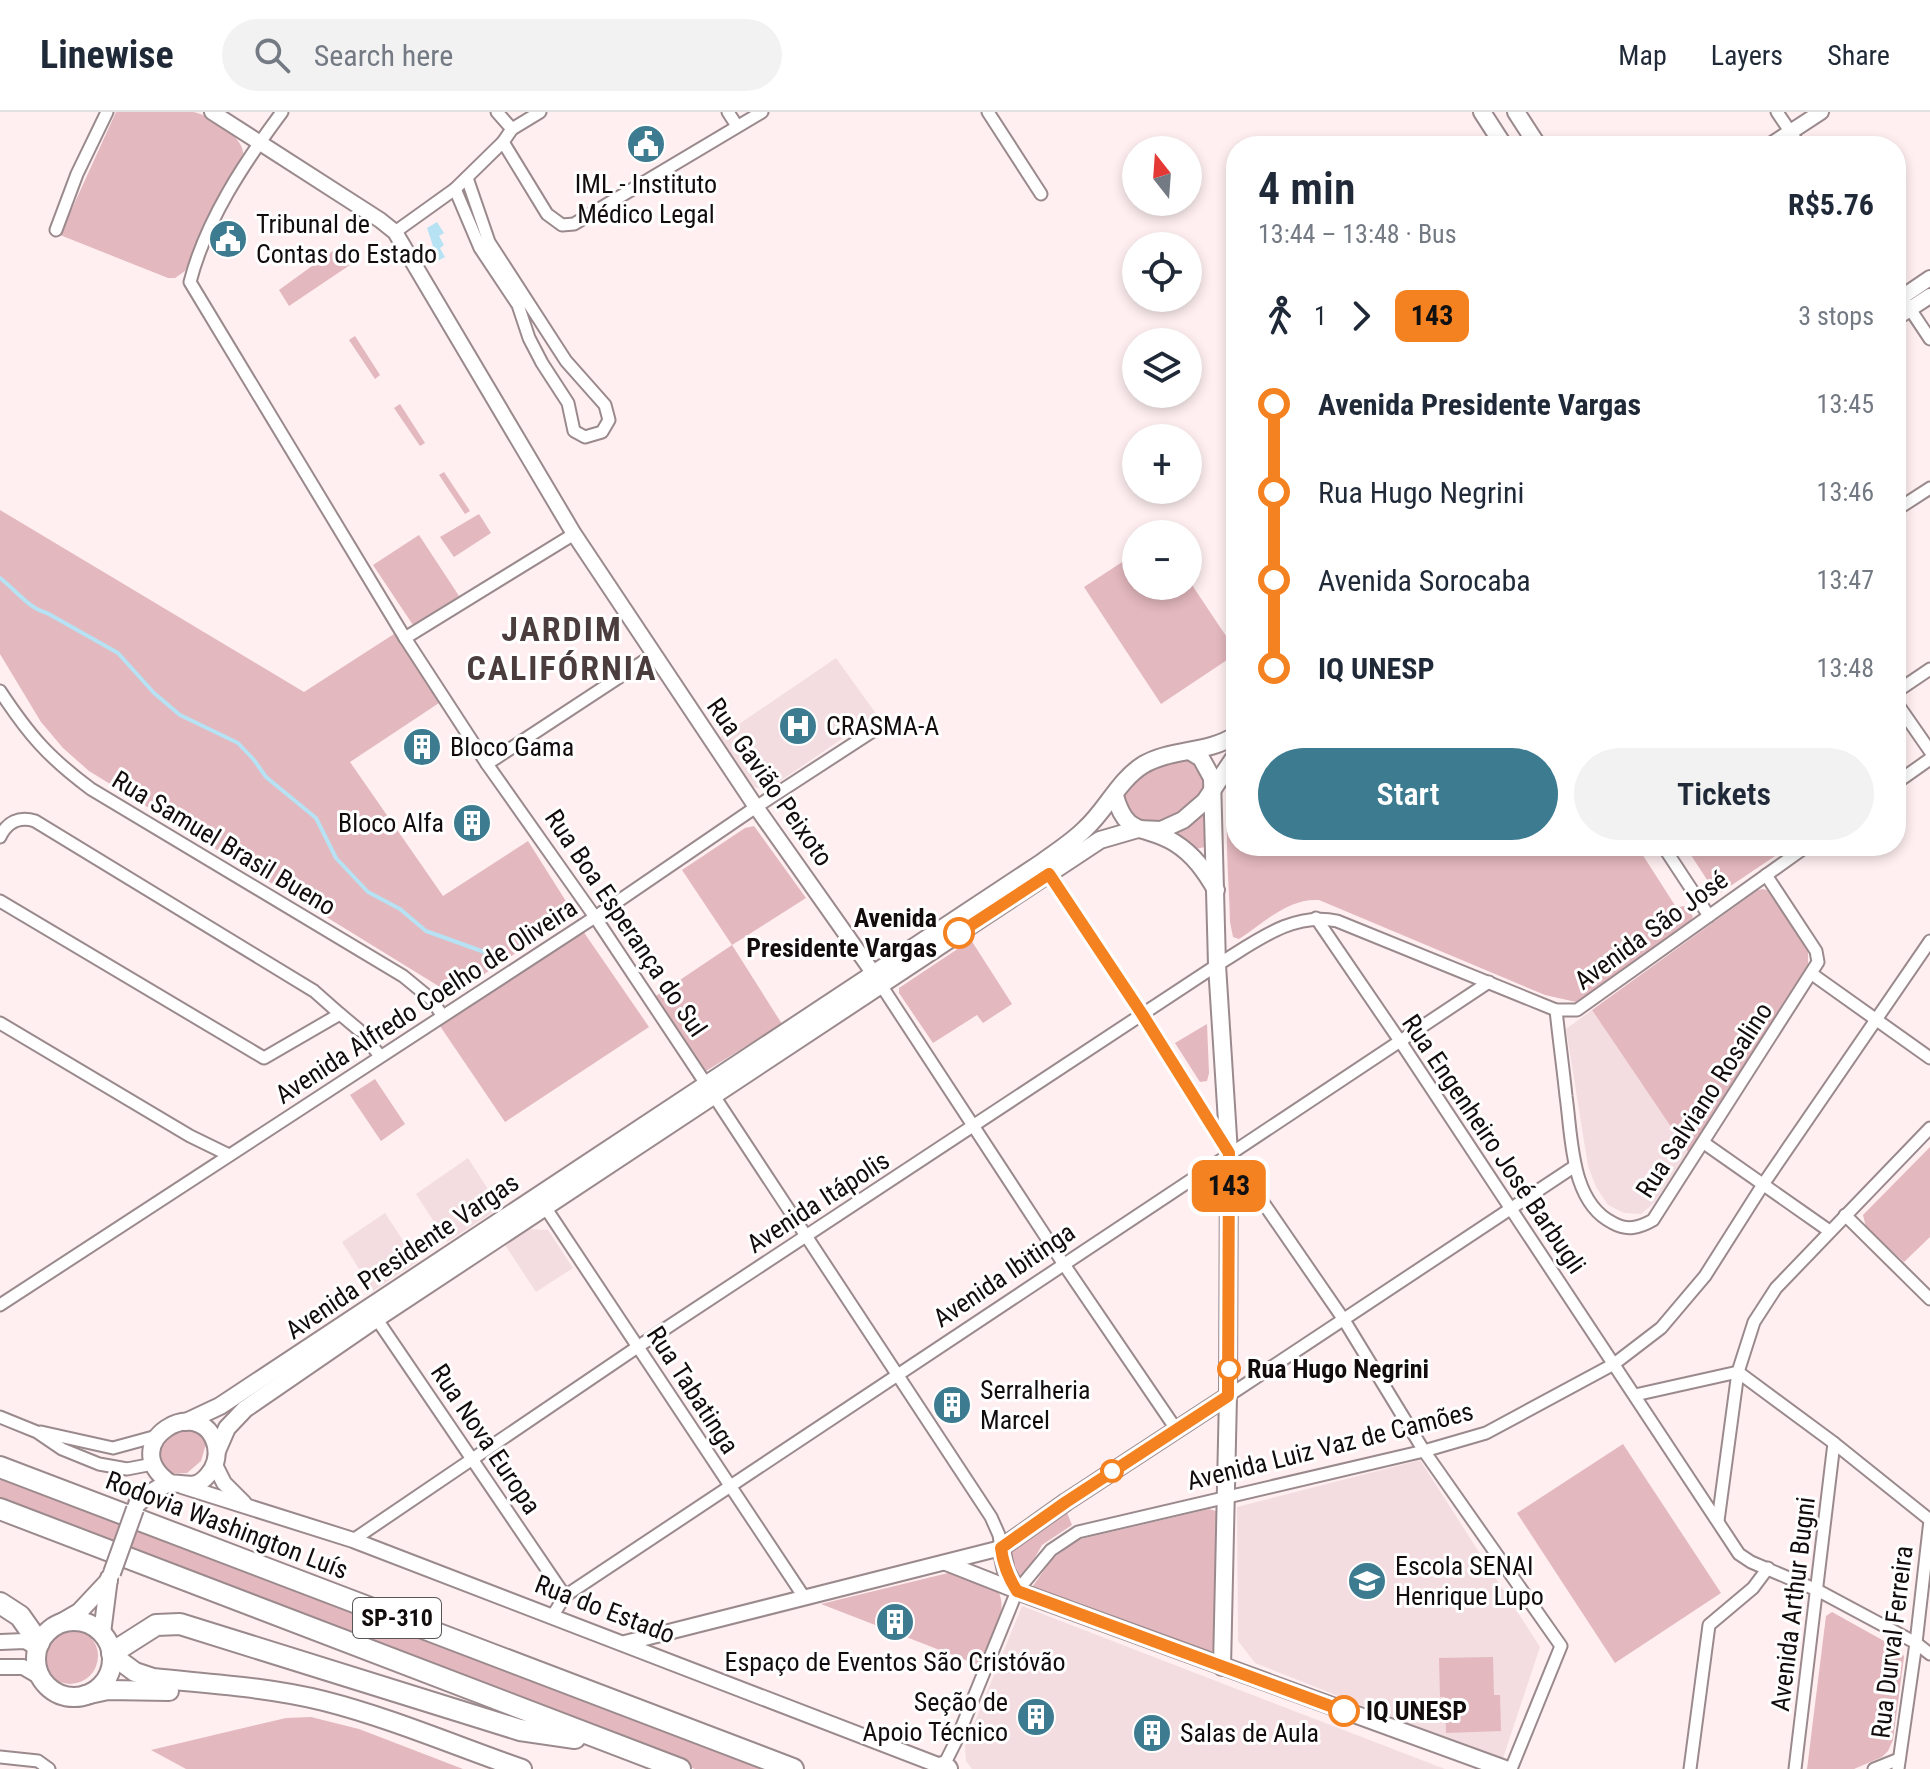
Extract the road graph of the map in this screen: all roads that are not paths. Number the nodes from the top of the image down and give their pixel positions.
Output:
1 (107, 112) edge
2 (212, 112) edge
3 (282, 112) edge
4 (497, 112) edge
5 (540, 112) edge
6 (728, 112) edge
7 (762, 112) edge
8 (988, 112) edge
9 (1482, 112) edge
10 (1516, 112) edge
11 (1777, 112) edge
12 (1821, 112) edge
13 (737, 126) junction
14 (512, 129) junction
15 (1791, 132) junction
16 (1498, 136) edge
17 (1532, 136) edge
18 (1785, 136) edge
19 (1794, 136) edge
20 (260, 142) junction
21 (503, 142) junction
22 (467, 178) junction
23 (455, 189) junction
24 (1041, 194) dead end
25 (56, 230) dead end
26 (395, 232) junction
27 (484, 245) junction
28 (1930, 278) edge
29 (1906, 295) edge
30 (1930, 296) edge
31 (1906, 298) edge
32 (522, 302) junction
33 (1906, 306) edge
34 (1930, 339) edge
35 (1930, 488) edge
36 (1906, 504) edge
37 (574, 534) junction
38 (405, 638) junction
39 (653, 655) junction
40 (1930, 669) edge
41 (1906, 685) edge
42 (1, 694) edge
43 (1906, 716) edge
44 (873, 731) dead end
45 (1226, 739) edge
46 (1930, 751) edge
47 (1191, 752) junction
48 (1930, 759) edge
49 (487, 764) junction
50 (1226, 770) edge
51 (1906, 776) edge
52 (1213, 789) junction
53 (1115, 796) junction
54 (756, 807) junction
55 (1138, 829) junction
56 (0, 837) edge
57 (1670, 856) edge
58 (1793, 856) edge
59 (1045, 868) junction
60 (1766, 875) junction
61 (1217, 891) junction
62 (0, 901) edge
63 (1709, 916) junction
64 (595, 917) junction
65 (1316, 918) junction
66 (1930, 941) edge
67 (1217, 965) junction
68 (1812, 974) junction
69 (877, 979) junction
70 (1489, 982) junction
71 (1556, 1010) junction
72 (340, 1014) junction
73 (1142, 1014) junction
74 (442, 1015) junction
75 (1876, 1018) junction
76 (0, 1023) edge
77 (359, 1030) dead end
78 (1400, 1041) junction
79 (369, 1042) dead end
80 (380, 1056) junction
81 (1930, 1058) edge
82 (709, 1089) junction
83 (975, 1126) junction
84 (1930, 1128) edge
85 (1704, 1143) junction
86 (1229, 1153) junction
87 (229, 1155) junction
88 (1575, 1166) junction
89 (1764, 1183) junction
90 (545, 1207) junction
91 (1511, 1210) junction
92 (1845, 1215) junction
93 (1828, 1230) junction
94 (806, 1235) junction
95 (1063, 1263) junction
96 (1930, 1299) edge
97 (0, 1305) edge
98 (372, 1313) junction
99 (1344, 1320) junction
100 (639, 1346) junction
101 (1614, 1364) junction
102 (1738, 1372) junction
103 (897, 1373) junction
104 (1635, 1395) junction
105 (1228, 1396) junction
106 (1206, 1410) junction
107 (0, 1417) edge
108 (186, 1422) junction
109 (1228, 1423) junction
110 (1176, 1429) junction
111 (37, 1432) junction
112 (157, 1436) junction
113 (1834, 1443) junction
114 (1424, 1451) junction
115 (216, 1458) junction
116 (473, 1458) junction
117 (154, 1465) junction
118 (0, 1467) edge
119 (176, 1485) junction
120 (729, 1485) junction
121 (1225, 1498) junction
122 (136, 1506) junction
123 (247, 1506) junction
124 (0, 1509) edge
125 (1930, 1520) edge
126 (1718, 1521) junction
127 (353, 1540) junction
128 (1001, 1548) junction
129 (945, 1562) junction
130 (1768, 1568) junction
131 (110, 1576) junction
132 (1817, 1590) junction
133 (1017, 1591) junction
134 (565, 1596) junction
135 (804, 1597) junction
136 (0, 1603) edge
137 (553, 1615) junction
138 (60, 1623) junction
139 (102, 1633) junction
140 (0, 1642) edge
141 (625, 1643) junction
142 (1916, 1643) junction
143 (38, 1646) junction
144 (112, 1654) junction
145 (1930, 1654) edge
146 (0, 1667) edge
147 (1222, 1667) junction
148 (40, 1677) junction
149 (85, 1695) junction
150 (614, 1744) junction
151 (0, 1757) edge
152 (1899, 1764) edge
153 (945, 1768) edge
154 (49, 1769) edge
155 (486, 1769) edge
156 (522, 1769) edge
157 (680, 1769) edge
158 (793, 1769) edge
159 (1508, 1769) edge
160 (1690, 1769) edge
161 (1795, 1769) edge
162 (1874, 1769) edge

1 - 25 street
2 - 20 street
3 - 20 street
4 - 14 street
5 - 14 street
6 - 13 street
7 - 13 street
8 - 24 street
9 - 16 main road
10 - 17 main road
11 - 15 street
12 - 15 street
13 - 21 street
14 - 21 street
15 - 18 street
15 - 19 street
20 - 26 street
20 - 38 street, Rua Boa Esperança do Sul
21 - 22 street
22 - 23 street
22 - 27 street
23 - 26 street
23 - 27 street
26 - 37 street, Rua Gavião Peixoto
27 - 32 street
28 - 29 street
30 - 31 street
32 - 32 street
33 - 34 street
35 - 36 street
37 - 38 street
37 - 39 street, Rua Gavião Peixoto
38 - 49 street, Rua Boa Esperança do Sul
39 - 49 street
39 - 54 street, Rua Gavião Peixoto
40 - 41 street
42 - 74 street, Rua Samuel Brasil Bueno
43 - 46 street
44 - 54 street, Avenida Alfredo Coelho de Oliveira
45 - 47 main road, Avenida Presidente Vargas
47 - 52 main road
47 - 53 main road, Avenida Presidente Vargas
48 - 51 street
49 - 64 street, Rua Boa Esperança do Sul
50 - 52 main road, Avenida Presidente Vargas
52 - 55 main road, Avenida Presidente Vargas
52 - 61 main road
53 - 55 main road
53 - 59 main road, Avenida Presidente Vargas
54 - 64 street, Avenida Alfredo Coelho de Oliveira
54 - 69 street, Rua Gavião Peixoto
55 - 59 main road, Avenida Presidente Vargas
55 - 61 main road
56 - 72 street
57 - 63 street
58 - 60 street, Avenida São José
59 - 69 main road, Avenida Presidente Vargas
59 - 73 street
60 - 63 street, Avenida São José
60 - 68 street, Rua Salviano Rosalino
61 - 67 main road
62 - 72 street
63 - 71 street, Avenida São José
64 - 74 street, Avenida Alfredo Coelho de Oliveira
64 - 82 street, Rua Boa Esperança do Sul
65 - 67 street, Avenida Itápolis
65 - 70 street
65 - 78 street, Rua Engenheiro José Barbugli
66 - 75 street, Avenida Luiz Vaz de Camões
67 - 73 street, Avenida Itápolis
67 - 86 main road
68 - 75 street
68 - 85 street, Rua Salviano Rosalino
69 - 82 main road, Avenida Presidente Vargas
69 - 83 street, Rua Gavião Peixoto
70 - 71 street
70 - 78 street, Avenida Ibitinga
71 - 88 street, Rua Salviano Rosalino
72 - 77 street
73 - 83 street, Avenida Itápolis
73 - 86 street
74 - 80 street, Avenida Alfredo Coelho de Oliveira
75 - 81 street
75 - 89 street, Avenida Luiz Vaz de Camões
76 - 87 street
78 - 86 street, Avenida Ibitinga
78 - 91 street, Rua Engenheiro José Barbugli
79 - 80 street
80 - 87 street, Avenida Alfredo Coelho de Oliveira
82 - 90 main road, Avenida Presidente Vargas
82 - 94 street, Rua Boa Esperança do Sul
82 - 98 main road, Avenida Presidente Vargas
83 - 94 street, Avenida Itápolis
83 - 95 street, Rua Gavião Peixoto
84 - 92 street
85 - 88 street, Rua Salviano Rosalino
85 - 89 street
86 - 95 street, Avenida Ibitinga
86 - 99 street
86 - 105 main road
87 - 97 street, Avenida Alfredo Coelho de Oliveira
88 - 91 street
89 - 93 street
89 - 101 street, Avenida Luiz Vaz de Camões
90 - 98 main road, Avenida Presidente Vargas
90 - 100 street, Rua Tabatinga
91 - 99 street
91 - 101 street, Rua Engenheiro José Barbugli
92 - 93 street
92 - 96 street
93 - 102 street
94 - 100 street, Avenida Itápolis
94 - 103 street, Rua Boa Esperança do Sul
95 - 103 street, Avenida Ibitinga
95 - 110 street, Rua Gavião Peixoto
98 - 108 main road, Avenida Presidente Vargas
98 - 115 main road, Avenida Presidente Vargas
98 - 116 street, Rua Nova Europa
99 - 105 street
99 - 114 street
100 - 116 street, Avenida Itápolis
100 - 120 street, Rua Tabatinga
101 - 104 street, Rua Engenheiro José Barbugli
101 - 114 street, Avenida Luiz Vaz de Camões
102 - 104 street
102 - 113 street
102 - 126 street
103 - 120 street, Avenida Ibitinga
103 - 128 street, Rua Boa Esperança do Sul
104 - 126 street, Rua Engenheiro José Barbugli
105 - 106 main road
105 - 109 main road
106 - 109 main road
106 - 110 main road
107 - 111 street
108 - 112 main road
108 - 115 main road
109 - 121 main road
110 - 128 main road
111 - 112 street
111 - 117 street
112 - 117 main road
113 - 125 street
113 - 132 street, Avenida Arthur Bugni
114 - 121 street, Avenida Luiz Vaz de Camões
114 - 159 street
115 - 119 main road
115 - 123 street
116 - 127 street, Avenida Itápolis
116 - 134 street, Rua Nova Europa
117 - 119 main road
117 - 122 main road
118 - 158 highway, Rodovia Washington Luís / SP-310
119 - 122 main road
119 - 123 street, Rua do Estado
120 - 134 street, Avenida Ibitinga
120 - 135 street, Rua Tabatinga
121 - 133 street, Avenida Luiz Vaz de Camões
121 - 147 main road
122 - 131 main road, bridge
123 - 127 street, Rua do Estado
124 - 150 highway, SP-310
125 - 142 street, Rua Durval Ferreira
126 - 130 street, Rua Engenheiro José Barbugli
127 - 137 street, Rua do Estado
128 - 129 street
128 - 133 main road, Rua Boa Esperança do Sul
129 - 133 street
129 - 135 street
130 - 132 street, Rua Engenheiro José Barbugli
130 - 160 street
131 - 138 main road
131 - 139 main road
132 - 142 street, Rua Engenheiro José Barbugli
132 - 161 street, Avenida Arthur Bugni
133 - 147 main road
133 - 153 street, Avenida Luiz Vaz de Camões
134 - 137 street, Avenida Ibitinga
135 - 141 street
136 - 143 highway
137 - 141 street, Rua do Estado
138 - 139 highway
138 - 143 highway
139 - 144 highway
140 - 143 street
141 - 153 street, Rua do Estado
142 - 145 street, Rua Engenheiro José Barbugli
142 - 152 street, Rua Durval Ferreira
143 - 148 highway
144 - 149 highway
144 - 150 highway
144 - 156 highway
146 - 148 street
147 - 159 main road
148 - 149 highway
149 - 155 highway
150 - 157 highway, SP-310
151 - 154 street
152 - 162 street

